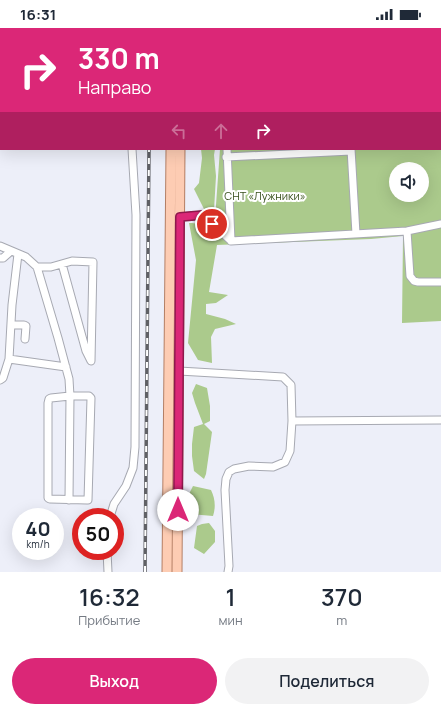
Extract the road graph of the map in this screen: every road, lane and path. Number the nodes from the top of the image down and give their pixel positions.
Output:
1 (132, 150) edge
2 (171, 150) edge
3 (180, 150) edge
4 (227, 150) edge
5 (351, 150) edge
6 (226, 157) junction
7 (180, 217) junction
8 (441, 224) edge
9 (407, 231) junction
10 (356, 234) junction
11 (231, 241) junction
12 (0, 246) edge
13 (15, 252) junction
14 (0, 258) edge
15 (62, 264) junction
16 (37, 267) junction
17 (441, 282) edge
18 (11, 325) junction
19 (25, 339) dead end
20 (9, 359) junction
21 (66, 368) junction
22 (179, 371) junction
23 (0, 380) edge
24 (70, 396) junction
25 (292, 420) junction
26 (441, 420) edge
27 (69, 500) junction
28 (113, 508) edge
29 (107, 560) edge
30 (108, 572) edge
31 (167, 572) edge
32 (177, 572) edge
33 (228, 572) edge

1 - 28 street
2 - 31 main road
3 - 7 main road
4 - 6 street
5 - 6 street
5 - 10 street
6 - 11 street
7 - 11 street
7 - 22 main road
8 - 9 street
9 - 10 street
9 - 17 street
10 - 11 street
12 - 13 street
13 - 14 street
13 - 16 street
13 - 18 street
15 - 15 street
15 - 16 street
16 - 21 street
18 - 19 street
18 - 20 street
20 - 21 street
20 - 23 street
21 - 24 street
22 - 25 street
22 - 32 main road
24 - 27 street
24 - 27 street
24 - 27 street
25 - 26 street
25 - 33 street
29 - 30 street

